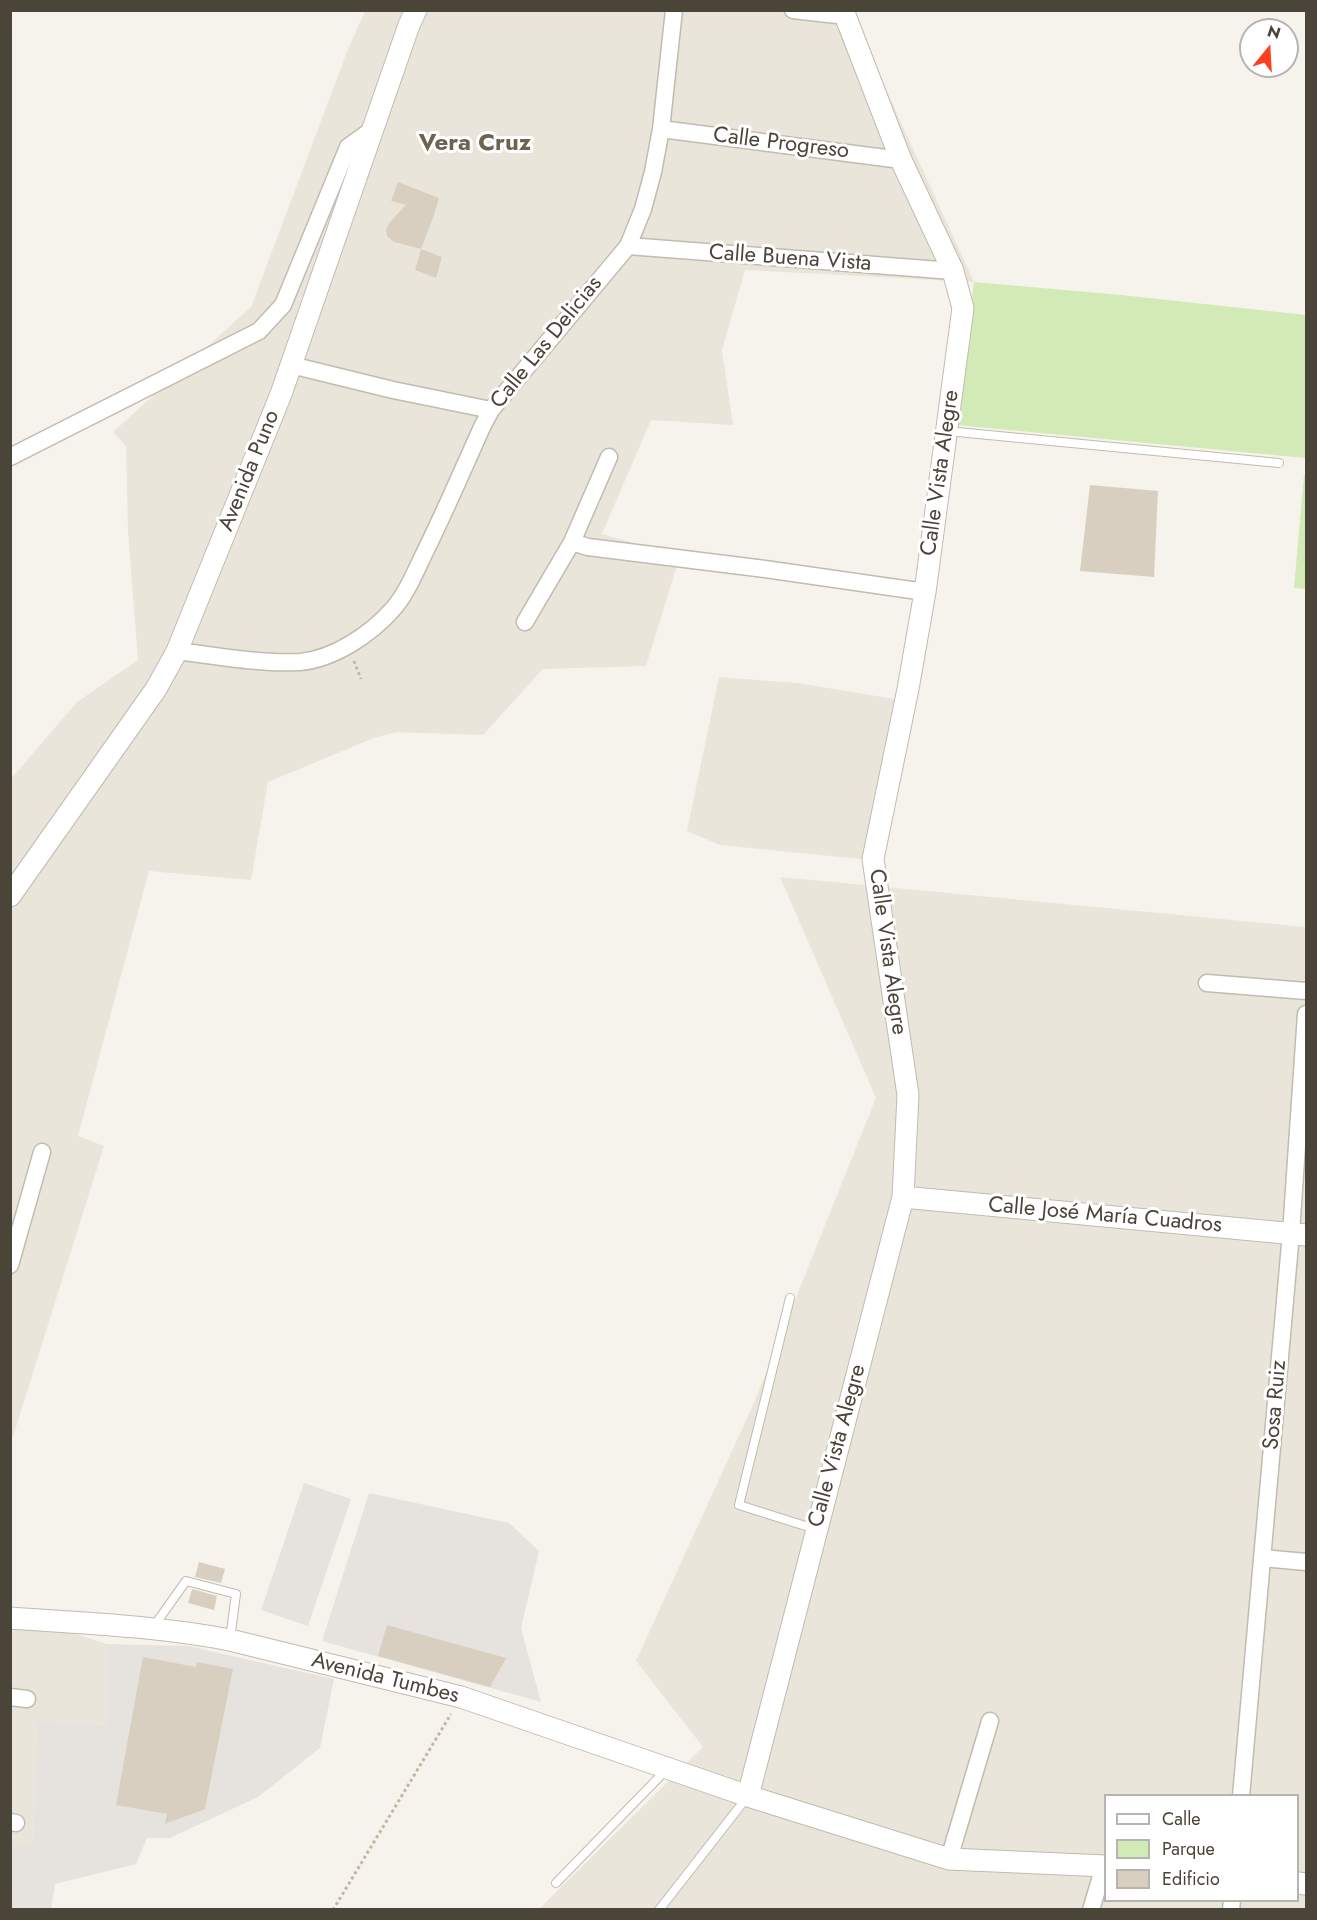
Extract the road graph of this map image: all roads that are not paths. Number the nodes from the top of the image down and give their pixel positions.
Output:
1 (416, 10) edge
2 (675, 10) edge
3 (793, 10) edge
4 (844, 13) edge
5 (373, 129) junction
6 (661, 129) junction
7 (902, 160) junction
8 (628, 246) junction
9 (953, 271) junction
10 (291, 365) junction
11 (491, 410) junction
12 (946, 431) junction
13 (10, 457) edge
14 (609, 457) dead end
15 (1279, 463) dead end
16 (572, 542) junction
17 (925, 592) junction
18 (525, 622) dead end
19 (177, 651) junction
20 (10, 896) edge
21 (1207, 983) dead end
22 (1306, 991) edge
23 (1306, 1014) edge
24 (42, 1152) dead end
25 (903, 1197) junction
26 (1299, 1234) edge
27 (10, 1265) edge
28 (790, 1298) dead end
29 (817, 1529) junction
30 (1262, 1558) junction
31 (1306, 1562) edge
32 (10, 1618) edge
33 (153, 1628) junction
34 (230, 1640) junction
35 (990, 1721) dead end
36 (668, 1768) junction
37 (1241, 1794) edge
38 (748, 1796) junction
39 (949, 1859) junction
40 (1104, 1866) edge
41 (1104, 1869) edge
42 (556, 1883) dead end
43 (659, 1910) edge
44 (1091, 1910) edge

1 - 5 street, Avenida Puno
2 - 6 street, Calle Las Delicias
3 - 4 street
4 - 7 street, Calle Vista Alegre
5 - 10 street, Avenida Puno
5 - 13 street
6 - 7 street, Calle Progreso
6 - 8 street, Calle Las Delicias
7 - 9 street, Calle Vista Alegre
8 - 9 street, Calle Buena Vista
8 - 11 street, Calle Las Delicias
9 - 12 street, Calle Vista Alegre
10 - 11 street
10 - 19 street, Avenida Puno
11 - 19 street, Calle Las Delicias
12 - 15 lane
12 - 17 street, Calle Vista Alegre
14 - 16 street
16 - 17 street
16 - 18 street
17 - 25 street, Calle Vista Alegre
19 - 20 street, Avenida Puno
21 - 22 street
23 - 26 street, Sosa Ruiz
24 - 27 street
25 - 26 street, Calle José María Cuadros
25 - 29 street, Calle Vista Alegre
26 - 30 street, Sosa Ruiz
28 - 29 lane
29 - 38 street, Calle Vista Alegre
30 - 31 street
30 - 37 street, Sosa Ruiz
32 - 33 street, Avenida Tumbes
33 - 34 street, Avenida Tumbes
33 - 34 lane
34 - 36 street, Avenida Tumbes
35 - 39 street
36 - 38 street, Avenida Tumbes
36 - 42 lane
38 - 39 street, Avenida Tumbes
38 - 43 lane
39 - 40 street, Avenida Tumbes
41 - 44 street

